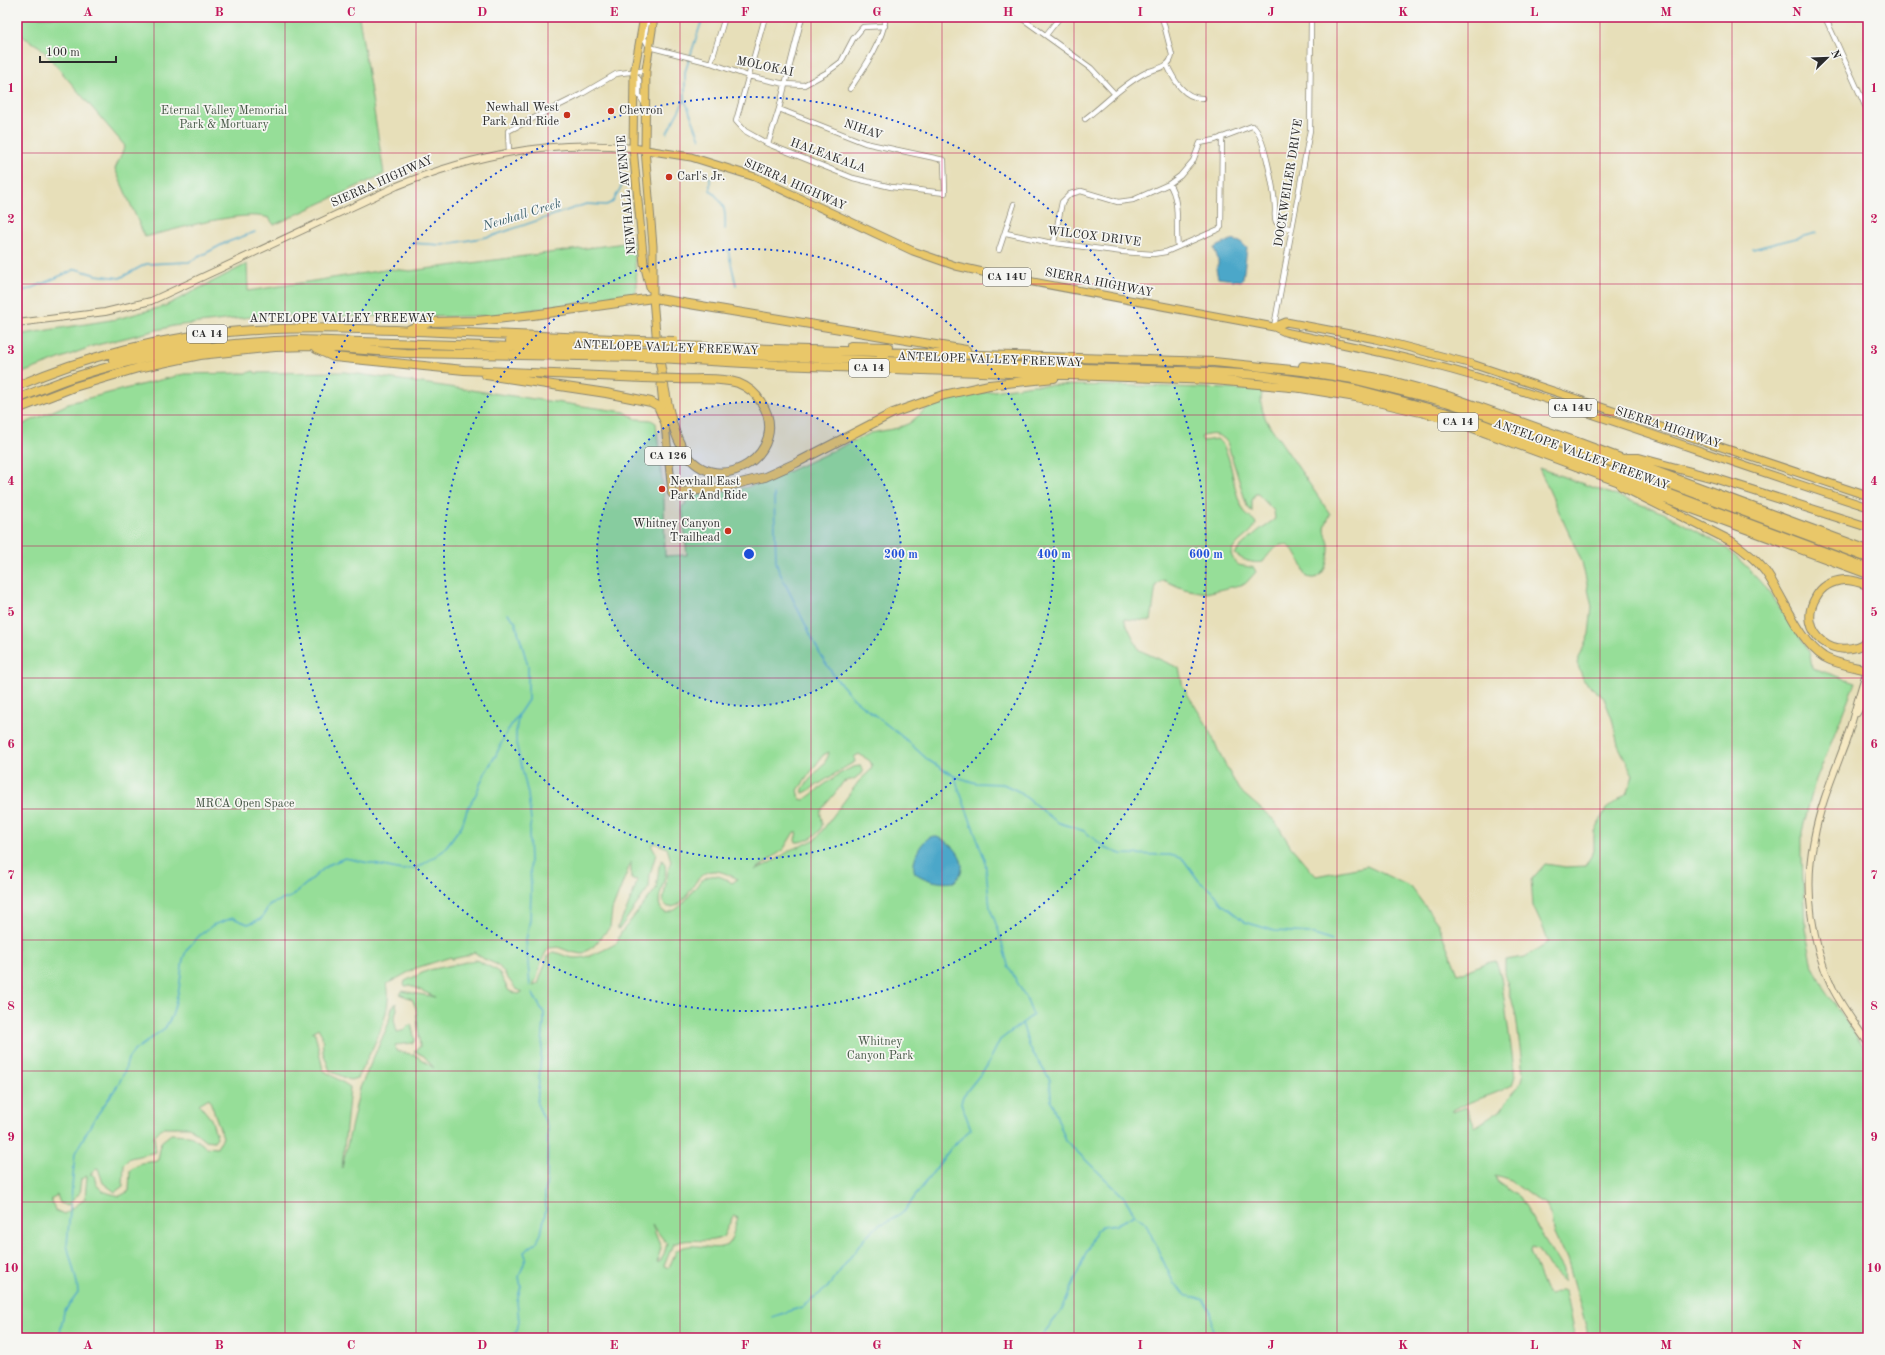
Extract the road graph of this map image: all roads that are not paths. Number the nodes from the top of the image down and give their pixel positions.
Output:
1 (644, 17) edge
2 (648, 17) edge
3 (654, 17) edge
4 (725, 17) edge
5 (765, 17) edge
6 (802, 17) edge
7 (886, 17) edge
8 (1020, 17) edge
9 (1060, 17) edge
10 (1162, 17) edge
11 (1311, 17) edge
12 (1825, 17) edge
13 (885, 26) junction
14 (1046, 35) junction
15 (649, 46) junction
16 (711, 63) junction
17 (1167, 65) junction
18 (646, 70) junction
19 (634, 73) junction
20 (748, 76) junction
21 (785, 84) junction
22 (850, 89) dead end
23 (1114, 93) junction
24 (1202, 98) dead end
25 (644, 103) junction
26 (779, 109) junction
27 (1868, 112) edge
28 (1085, 119) dead end
29 (1222, 137) junction
30 (768, 144) junction
31 (632, 148) junction
32 (645, 149) junction
33 (509, 152) junction
34 (1168, 184) junction
35 (946, 194) joint
36 (1014, 204) dead end
37 (1292, 228) junction
38 (1006, 233) junction
39 (1054, 242) junction
40 (1178, 247) junction
41 (999, 250) dead end
42 (653, 298) junction
43 (17, 323) edge
44 (1274, 327) junction
45 (405, 331) junction
46 (310, 346) junction
47 (640, 348) junction
48 (675, 350) junction
49 (966, 350) junction
50 (658, 351) junction
51 (1257, 363) junction
52 (464, 370) junction
53 (1063, 375) junction
54 (17, 386) edge
55 (17, 394) edge
56 (17, 399) edge
57 (17, 409) edge
58 (664, 420) junction
59 (1620, 457) junction
60 (1608, 478) junction
61 (672, 493) joint
62 (1868, 496) edge
63 (1868, 507) edge
64 (1868, 527) edge
65 (1868, 550) edge
66 (1868, 558) edge
67 (1868, 568) edge
68 (1868, 574) edge
69 (1868, 585) edge
70 (1868, 641) edge
71 (1868, 669) edge
72 (1868, 692) edge
73 (1851, 725) junction
74 (1868, 1043) edge

1 - 19 main road, NEWHALL AVENUE
2 - 15 street
3 - 15 main road, NEWHALL AVENUE
4 - 16 street
5 - 20 street
6 - 21 street
7 - 13 street
8 - 14 street
9 - 14 street
10 - 17 street
11 - 37 street, DOCKWEILER DRIVE
12 - 27 street
13 - 21 street, MOLOKAI
13 - 22 street
14 - 23 street
15 - 16 street, MOLOKAI
15 - 18 main road, NEWHALL AVENUE
16 - 20 street, MOLOKAI
17 - 23 street
17 - 24 street
18 - 19 street
18 - 25 main road, NEWHALL AVENUE
19 - 25 street
19 - 31 main road, NEWHALL AVENUE
19 - 33 street
20 - 21 street, MOLOKAI
20 - 30 street, HALEAKALA
21 - 26 street
23 - 28 street
25 - 32 main road, NEWHALL AVENUE
26 - 30 street
26 - 35 street, NIHAV
29 - 34 street
29 - 37 street
29 - 40 street, WILCOX DRIVE
30 - 35 street, HALEAKALA
31 - 32 main road, SIERRA HIGHWAY
31 - 33 main road, SIERRA HIGHWAY
31 - 42 main road, NEWHALL AVENUE
32 - 42 main road, NEWHALL AVENUE
32 - 44 main road, SIERRA HIGHWAY / CA 14U
33 - 43 main road, SIERRA HIGHWAY
34 - 39 street
34 - 40 street
36 - 38 street
37 - 44 street, DOCKWEILER DRIVE
38 - 39 street, WILCOX DRIVE
38 - 41 street
39 - 40 street, WILCOX DRIVE
42 - 45 highway
42 - 49 highway
42 - 50 main road, NEWHALL AVENUE / CA 126
44 - 62 main road, SIERRA HIGHWAY / CA 14U
44 - 63 main road, SIERRA HIGHWAY / CA 14U
45 - 47 highway, ANTELOPE VALLEY FREEWAY / CA 14
45 - 54 highway, ANTELOPE VALLEY FREEWAY / CA 14
46 - 47 highway, ANTELOPE VALLEY FREEWAY / CA 14
46 - 52 highway
46 - 57 highway, ANTELOPE VALLEY FREEWAY / CA 14
47 - 48 highway, ANTELOPE VALLEY FREEWAY / CA 14, bridge
47 - 48 highway, ANTELOPE VALLEY FREEWAY / CA 14, bridge
47 - 55 highway
47 - 56 highway
48 - 49 highway, ANTELOPE VALLEY FREEWAY / CA 14
48 - 51 highway
48 - 53 highway, ANTELOPE VALLEY FREEWAY / CA 14
48 - 67 highway
49 - 51 highway, ANTELOPE VALLEY FREEWAY / CA 14
50 - 52 highway, bridge
50 - 58 main road, NEWHALL AVENUE / CA 126
51 - 59 highway, ANTELOPE VALLEY FREEWAY / CA 14
51 - 66 highway
52 - 58 highway
53 - 60 highway, ANTELOPE VALLEY FREEWAY / CA 14
53 - 61 highway
58 - 61 main road, NEWHALL AVENUE / CA 126
59 - 64 highway
59 - 65 highway, ANTELOPE VALLEY FREEWAY / CA 14
60 - 68 highway, ANTELOPE VALLEY FREEWAY / CA 14
60 - 71 highway
69 - 70 highway
71 - 73 main road
72 - 73 main road
73 - 74 main road

